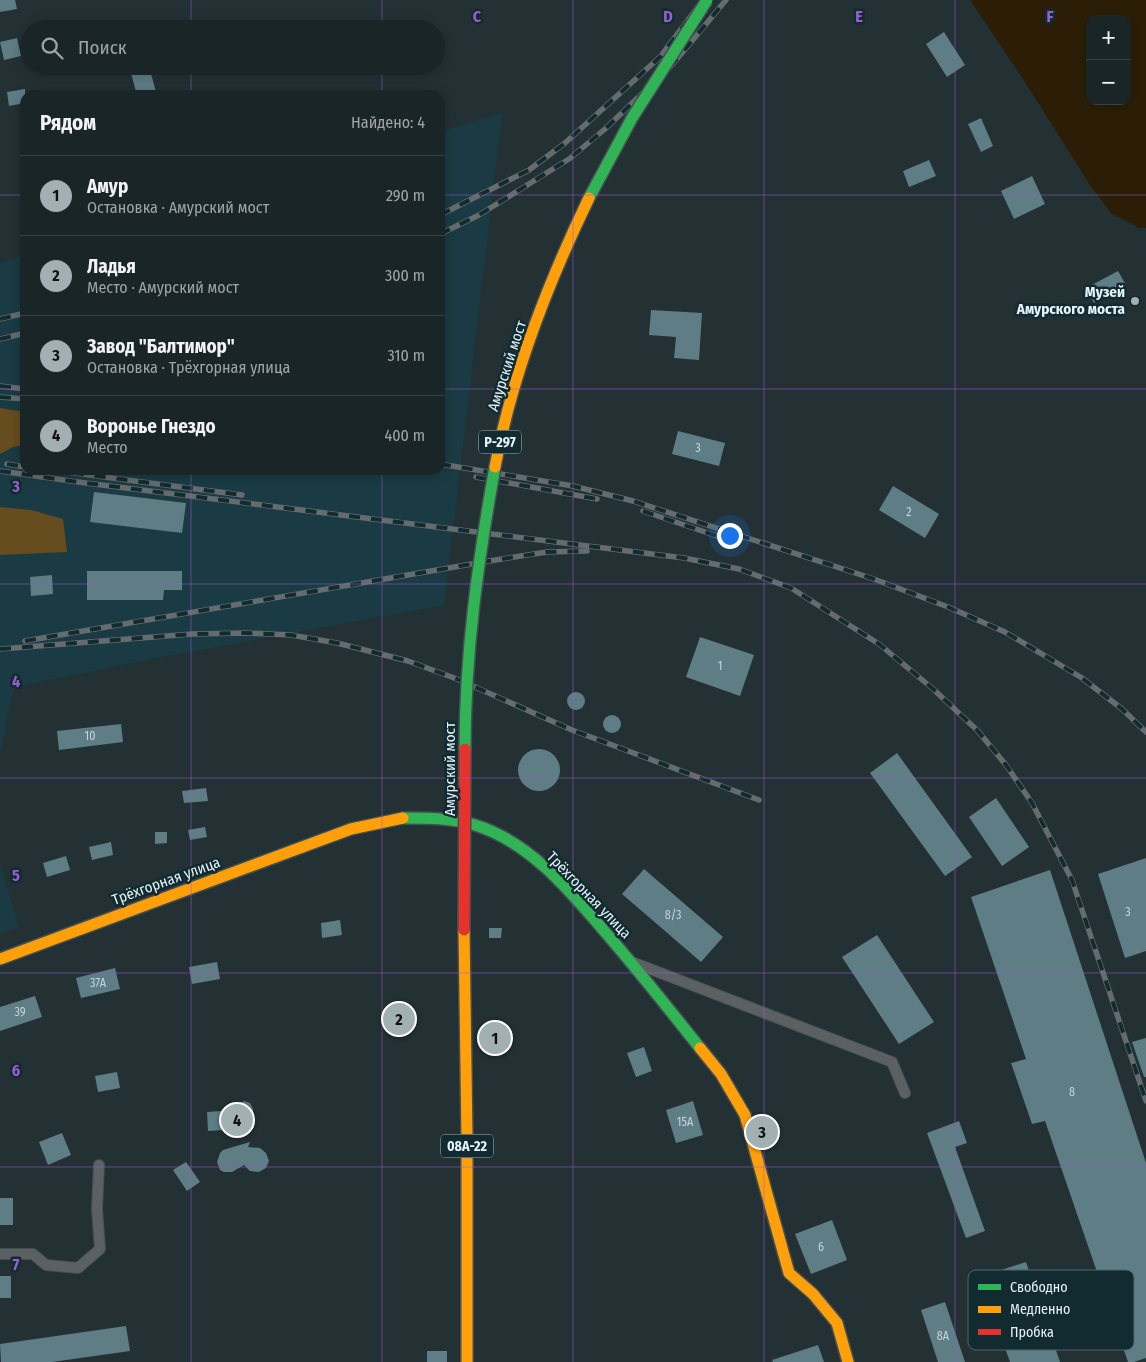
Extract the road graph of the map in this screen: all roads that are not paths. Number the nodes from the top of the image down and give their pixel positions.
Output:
1 (707, 0) edge
2 (464, 930) joint
3 (0, 959) edge
4 (631, 962) junction
5 (905, 1093) dead end
6 (99, 1165) dead end
7 (0, 1254) edge
8 (466, 1362) edge
9 (848, 1362) edge

1 - 2 main road, Амурский мост / Р-297, bridge
2 - 8 main road, 08А-22
3 - 4 main road, Трёхгорная улица
4 - 5 street
4 - 9 main road, Трёхгорная улица
6 - 7 street

